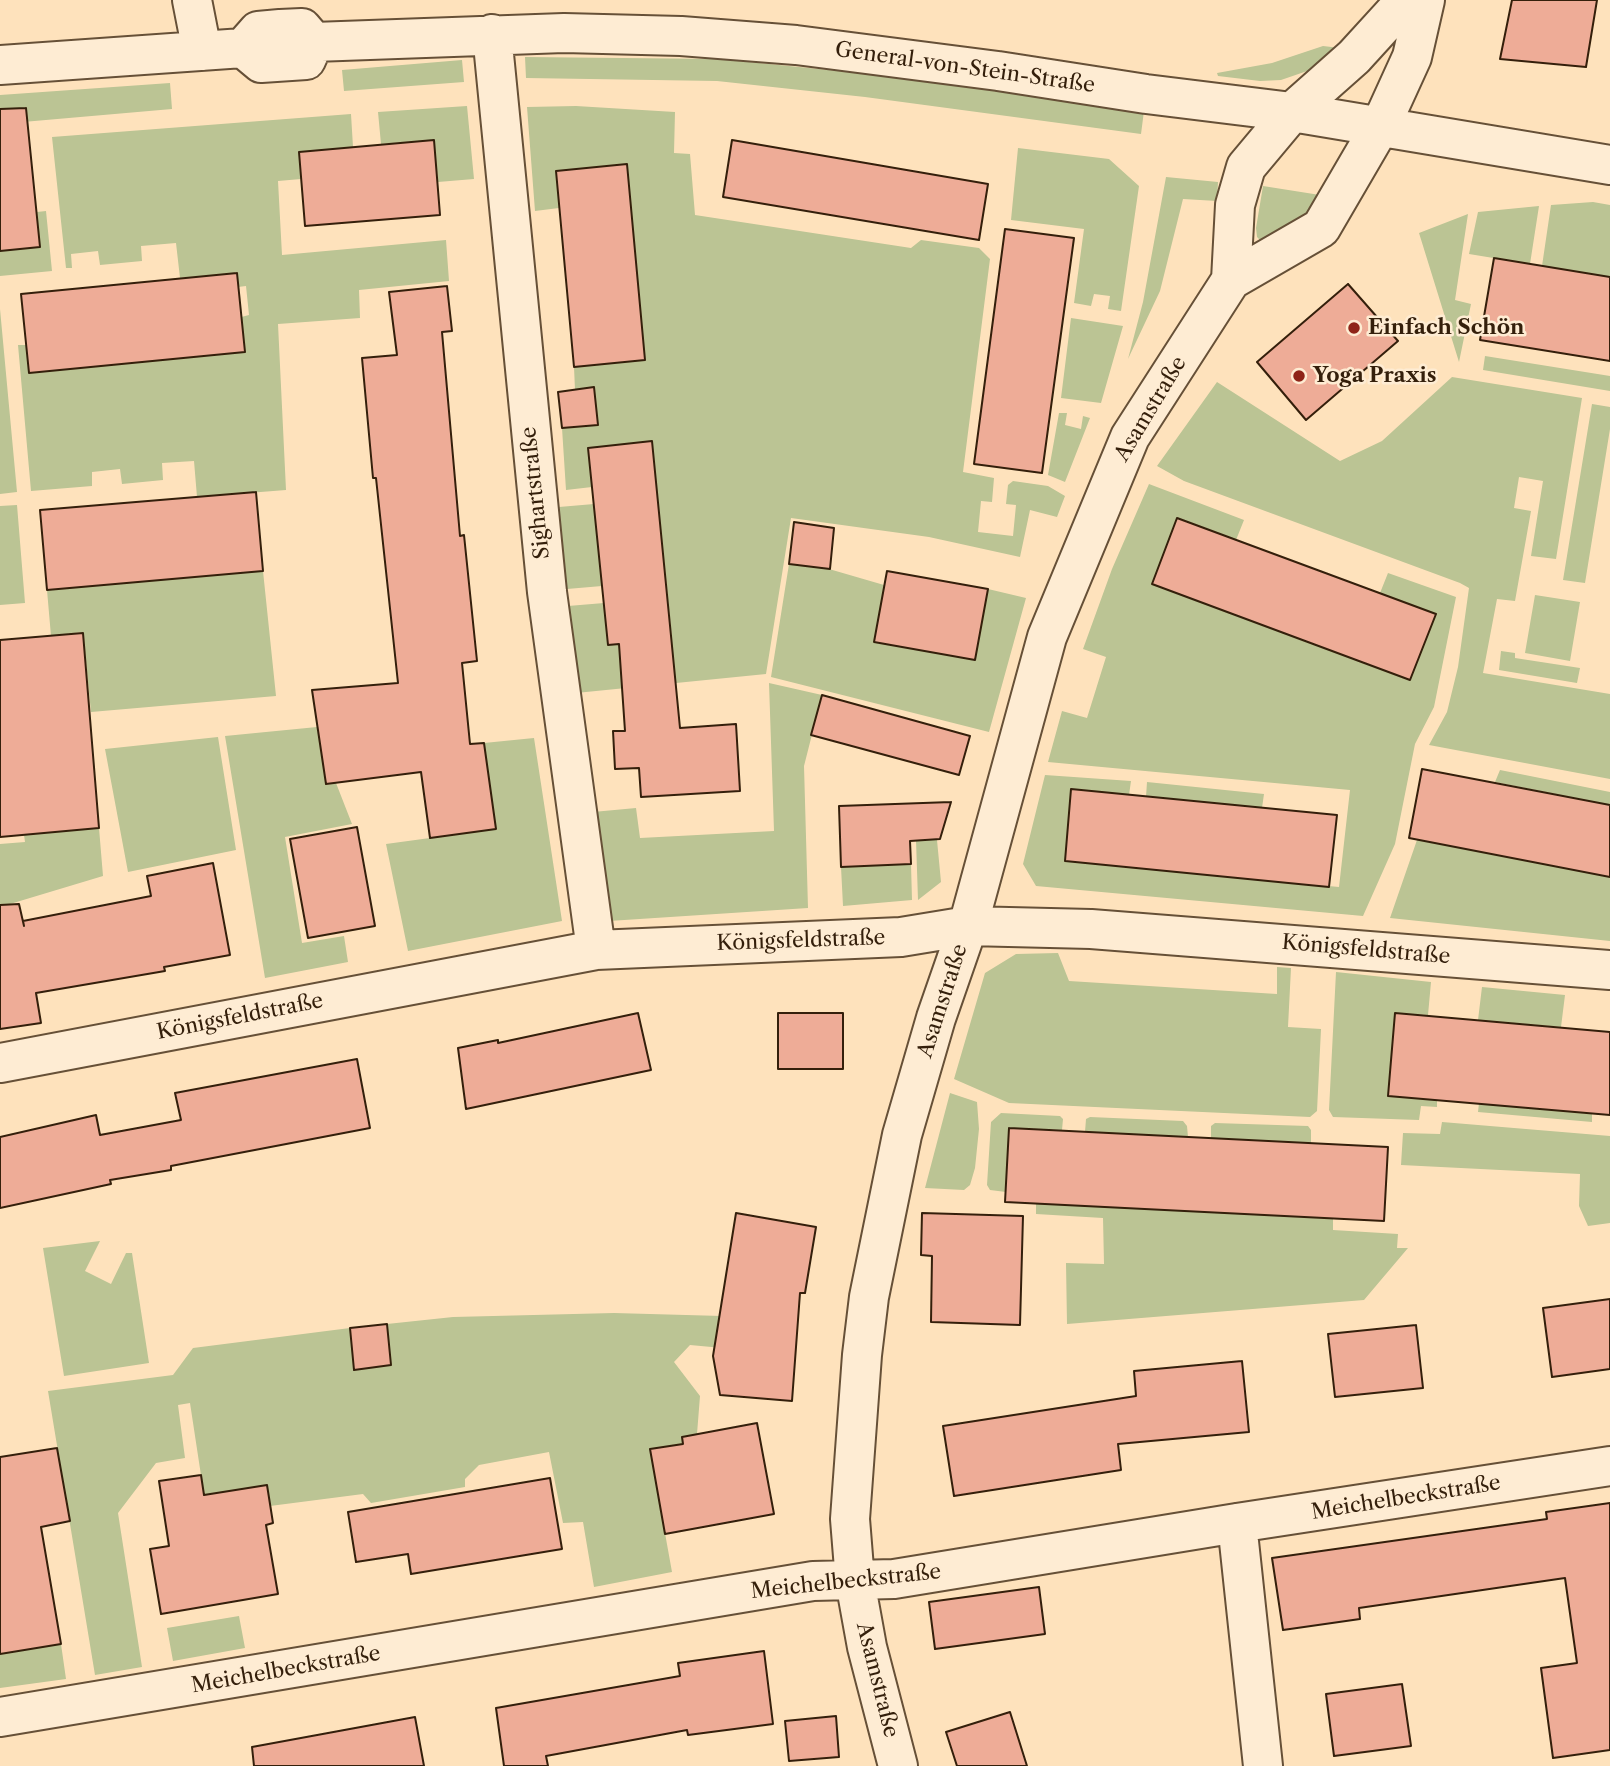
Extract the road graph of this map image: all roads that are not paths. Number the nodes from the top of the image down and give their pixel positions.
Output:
1 (192, 0) edge
2 (1406, 0) edge
3 (1425, 0) edge
4 (492, 34) junction
5 (202, 51) junction
6 (0, 65) edge
7 (1292, 112) junction
8 (1381, 125) junction
9 (1610, 165) edge
10 (1231, 280) junction
11 (968, 926) junction
12 (596, 950) junction
13 (1610, 970) edge
14 (0, 1063) edge
15 (1610, 1466) edge
16 (1237, 1523) junction
17 (855, 1581) junction
18 (0, 1717) edge
19 (898, 1766) edge
20 (1263, 1766) edge

1 - 5 street
2 - 7 street, Asamstraße
3 - 8 street, Asamstraße
4 - 5 street, General-von-Stein-Straße
4 - 7 street, General-von-Stein-Straße
4 - 12 street, Sighartstraße
5 - 6 street, General-von-Stein-Straße
7 - 8 street, General-von-Stein-Straße
7 - 10 street, Asamstraße
8 - 9 street, General-von-Stein-Straße
8 - 10 street, Asamstraße
10 - 11 street, Asamstraße
11 - 12 street, Königsfeldstraße
11 - 13 street, Königsfeldstraße
11 - 17 street, Asamstraße
12 - 14 street, Königsfeldstraße
15 - 16 street, Meichelbeckstraße
16 - 17 street, Meichelbeckstraße
16 - 20 street
17 - 18 street, Meichelbeckstraße
17 - 19 street, Asamstraße

